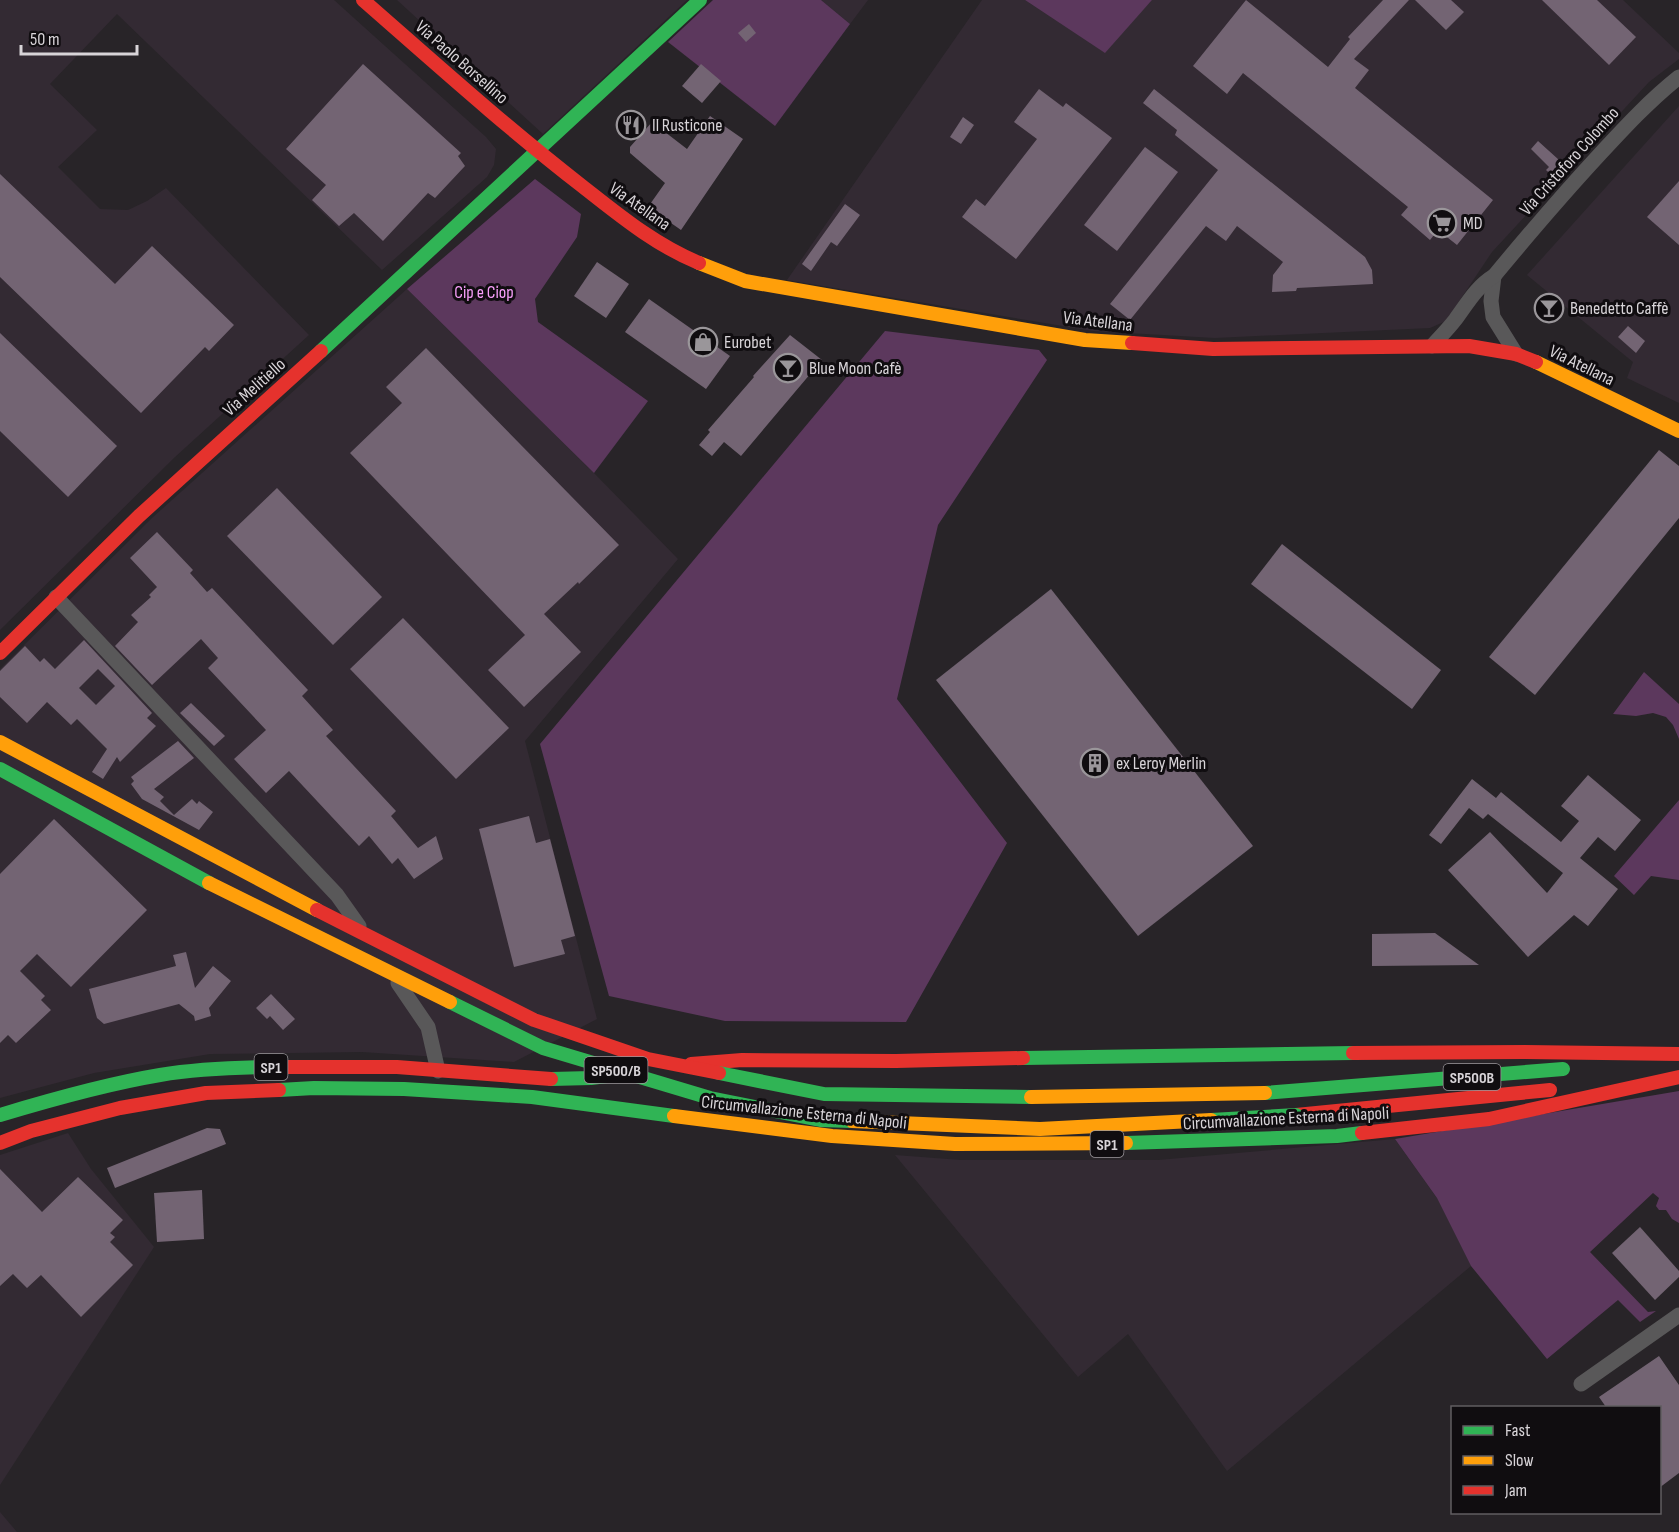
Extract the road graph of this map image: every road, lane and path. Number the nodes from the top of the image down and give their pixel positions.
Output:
1 (363, 0) edge
2 (700, 0) edge
3 (1679, 77) edge
4 (538, 152) junction
5 (1494, 276) junction
6 (1432, 346) junction
7 (1516, 354) junction
8 (1679, 431) edge
9 (56, 597) junction
10 (0, 653) edge
11 (0, 742) edge
12 (0, 769) edge
13 (1679, 1054) edge
14 (1679, 1060) edge
15 (1596, 1067) dead end
16 (1573, 1069) dead end
17 (438, 1071) junction
18 (1679, 1077) edge
19 (1266, 1093) joint
20 (1296, 1114) joint
21 (0, 1115) edge
22 (0, 1143) edge
23 (1679, 1315) edge
24 (1581, 1384) dead end

1 - 4 main road, Via Paolo Borsellino
2 - 4 main road, Via Melitiello
3 - 5 street, Via Cristoforo Colombo
4 - 6 main road, Via Atellana
4 - 9 main road, Via Melitiello
5 - 6 street, Via Cristoforo Colombo
5 - 7 street
6 - 7 main road, Via Atellana
7 - 8 main road, Via Atellana
9 - 10 main road, Via Melitiello
9 - 17 street
11 - 19 main road, SP500/B, bridge
12 - 20 main road, SP500/B, bridge
13 - 17 main road, SP1
14 - 15 main road
16 - 19 main road, SP500B
17 - 21 main road, SP1
18 - 20 main road, SP500B
18 - 22 main road, Circumvallazione Esterna di Napoli / SP1
23 - 24 street

